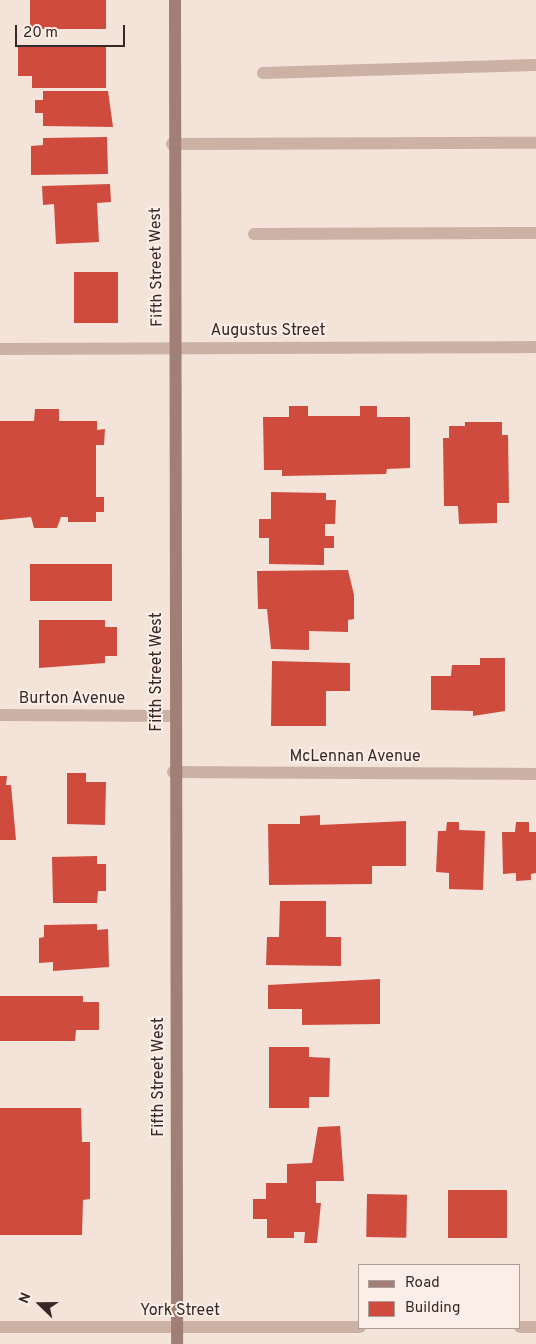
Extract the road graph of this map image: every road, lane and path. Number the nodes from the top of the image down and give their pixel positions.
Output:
1 (175, 0) edge
2 (536, 66) edge
3 (263, 74) dead end
4 (536, 143) edge
5 (172, 144) junction
6 (536, 233) edge
7 (254, 234) dead end
8 (536, 346) edge
9 (174, 348) junction
10 (0, 349) edge
11 (0, 715) edge
12 (173, 716) junction
13 (173, 772) junction
14 (536, 774) edge
15 (0, 1327) edge
16 (177, 1327) junction
17 (358, 1327) edge
18 (521, 1327) edge
19 (536, 1327) edge
20 (177, 1344) edge

1 - 5 street, Fifth Street West
2 - 3 street
4 - 5 street
5 - 9 street, Fifth Street West
6 - 7 street
8 - 9 street, Augustus Street
9 - 10 street, Augustus Street
9 - 12 street, Fifth Street West
11 - 12 street, Burton Avenue
12 - 13 street, Fifth Street West
13 - 14 street, McLennan Avenue
13 - 16 street, Fifth Street West
15 - 16 street, York Street
16 - 17 street, York Street
16 - 20 street, Fifth Street West
18 - 19 street

